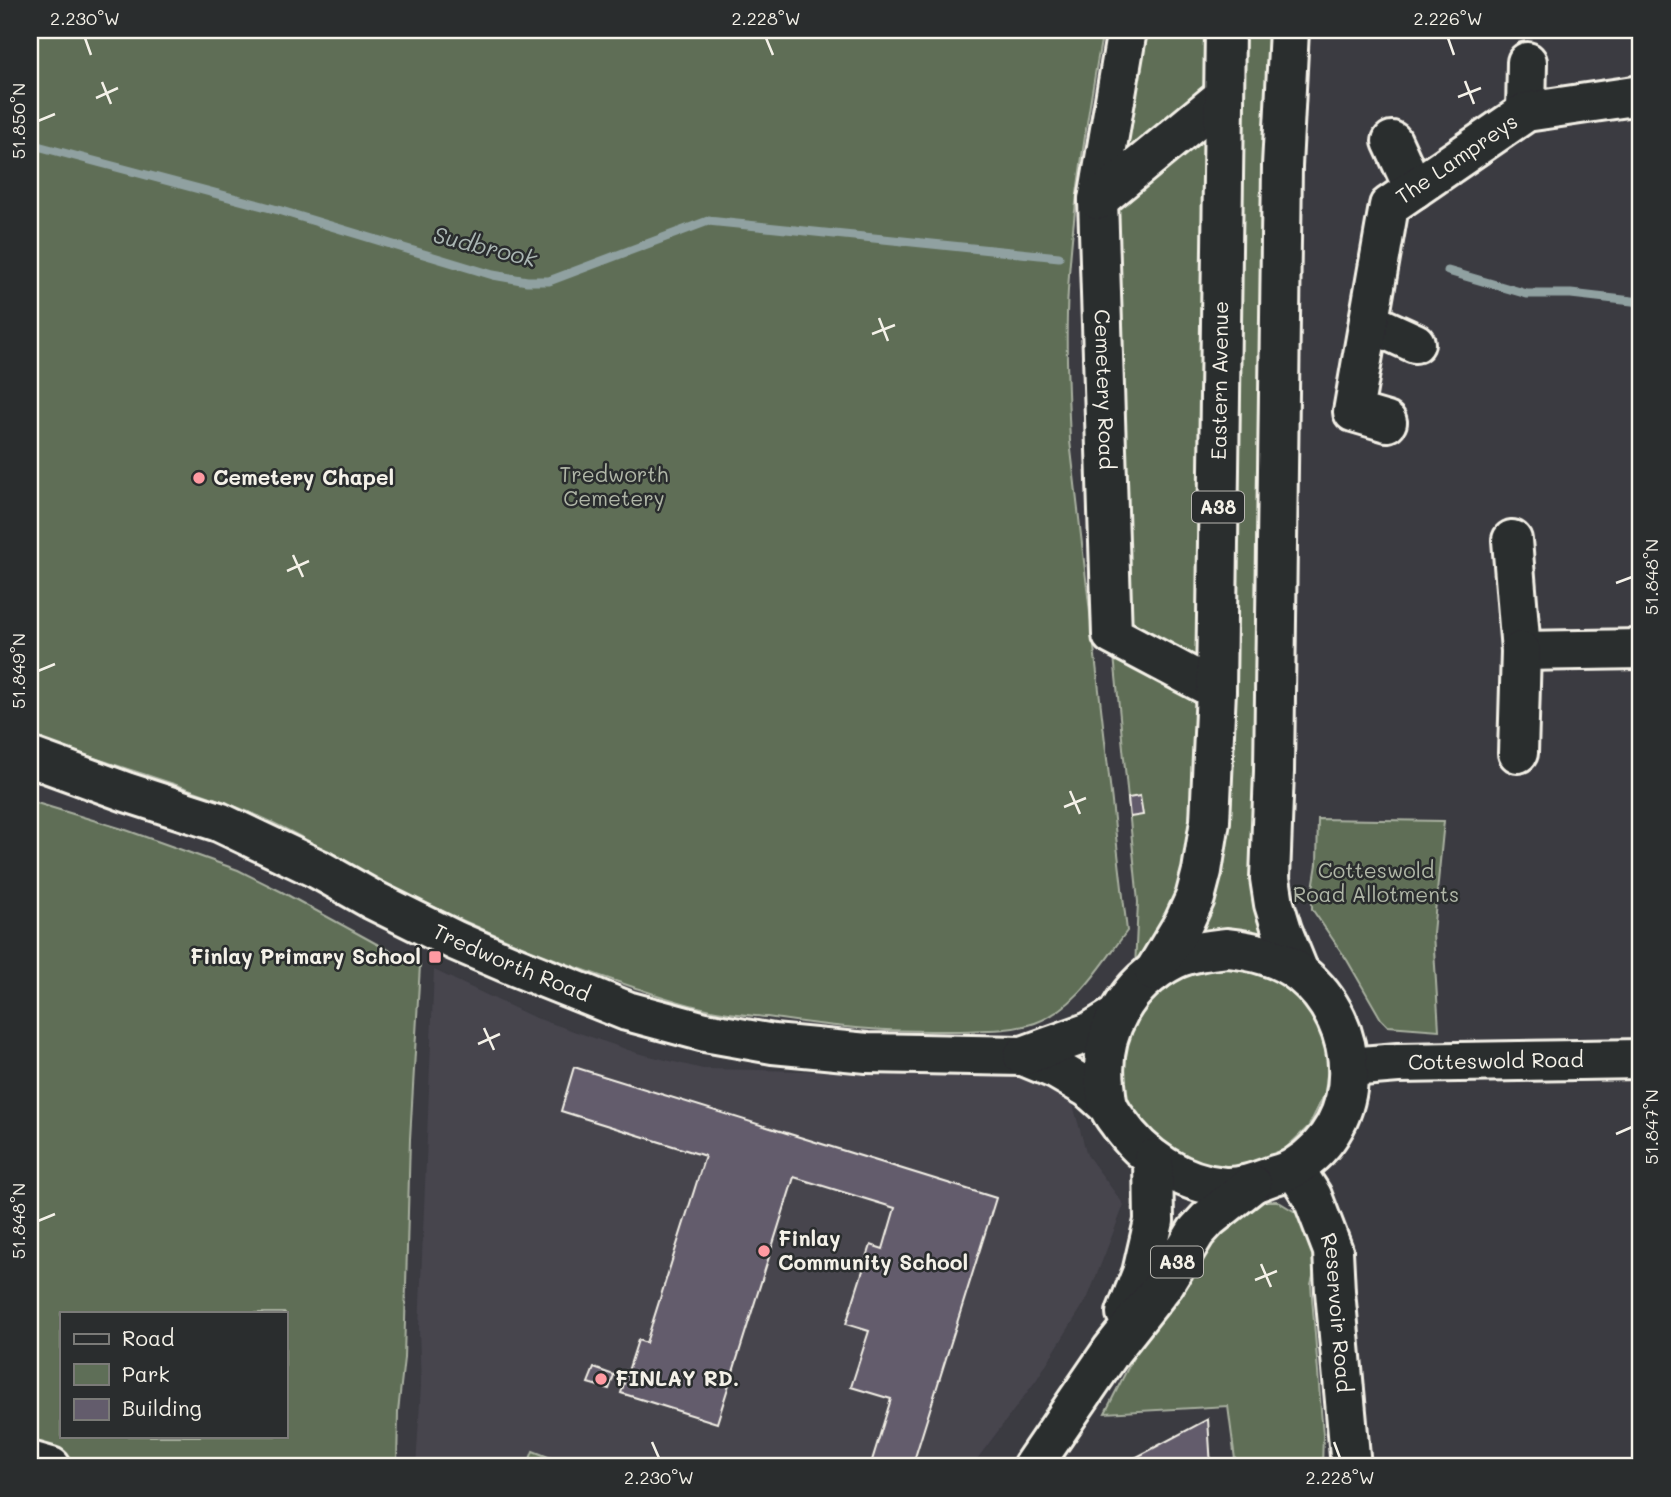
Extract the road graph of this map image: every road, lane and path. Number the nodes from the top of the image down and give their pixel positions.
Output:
1 (1127, 30) edge
2 (1225, 30) edge
3 (1289, 30) edge
4 (1527, 62) dead end
5 (1641, 95) edge
6 (1223, 97) junction
7 (1526, 112) junction
8 (1392, 141) dead end
9 (1414, 189) junction
10 (1098, 200) junction
11 (1369, 322) junction
12 (1415, 342) dead end
13 (1387, 422) dead end
14 (1512, 540) dead end
15 (1641, 649) edge
16 (1521, 651) junction
17 (1216, 690) junction
18 (1518, 752) dead end
19 (30, 757) edge
20 (1154, 972) junction
21 (1299, 972) junction
22 (1116, 1016) junction
23 (1023, 1056) junction
24 (1641, 1059) edge
25 (1349, 1067) junction
26 (1108, 1106) junction
27 (1153, 1159) junction
28 (1294, 1168) junction
29 (1252, 1184) junction
30 (1112, 1350) junction
31 (30, 1461) edge
32 (51, 1467) edge
33 (1032, 1467) edge
34 (1350, 1467) edge

1 - 10 main road, Cemetery Road
2 - 6 main road, Eastern Avenue / A38
3 - 21 main road, A38
4 - 7 main road
5 - 7 main road, The Lampreys
6 - 10 main road
6 - 17 main road, Eastern Avenue / A38
7 - 9 main road, The Lampreys
8 - 9 main road
9 - 11 main road, The Lampreys
10 - 17 main road, Cemetery Road
11 - 12 main road
11 - 13 main road, The Lampreys
14 - 16 main road
15 - 16 main road
16 - 18 main road
17 - 20 main road, Eastern Avenue / A38
19 - 23 main road, Tredworth Road
20 - 21 main road, A38
20 - 22 main road, A38
21 - 25 main road, A38
22 - 23 main road, Tredworth Road
22 - 26 main road, A38
23 - 26 main road, Tredworth Road
24 - 25 main road, Cotteswold Road
25 - 28 main road, A38
26 - 27 main road, A38
27 - 29 main road, A38
27 - 30 main road, A38
28 - 29 main road, A38
28 - 34 main road, Reservoir Road
29 - 30 main road, A38
30 - 33 main road, A38
31 - 32 main road

